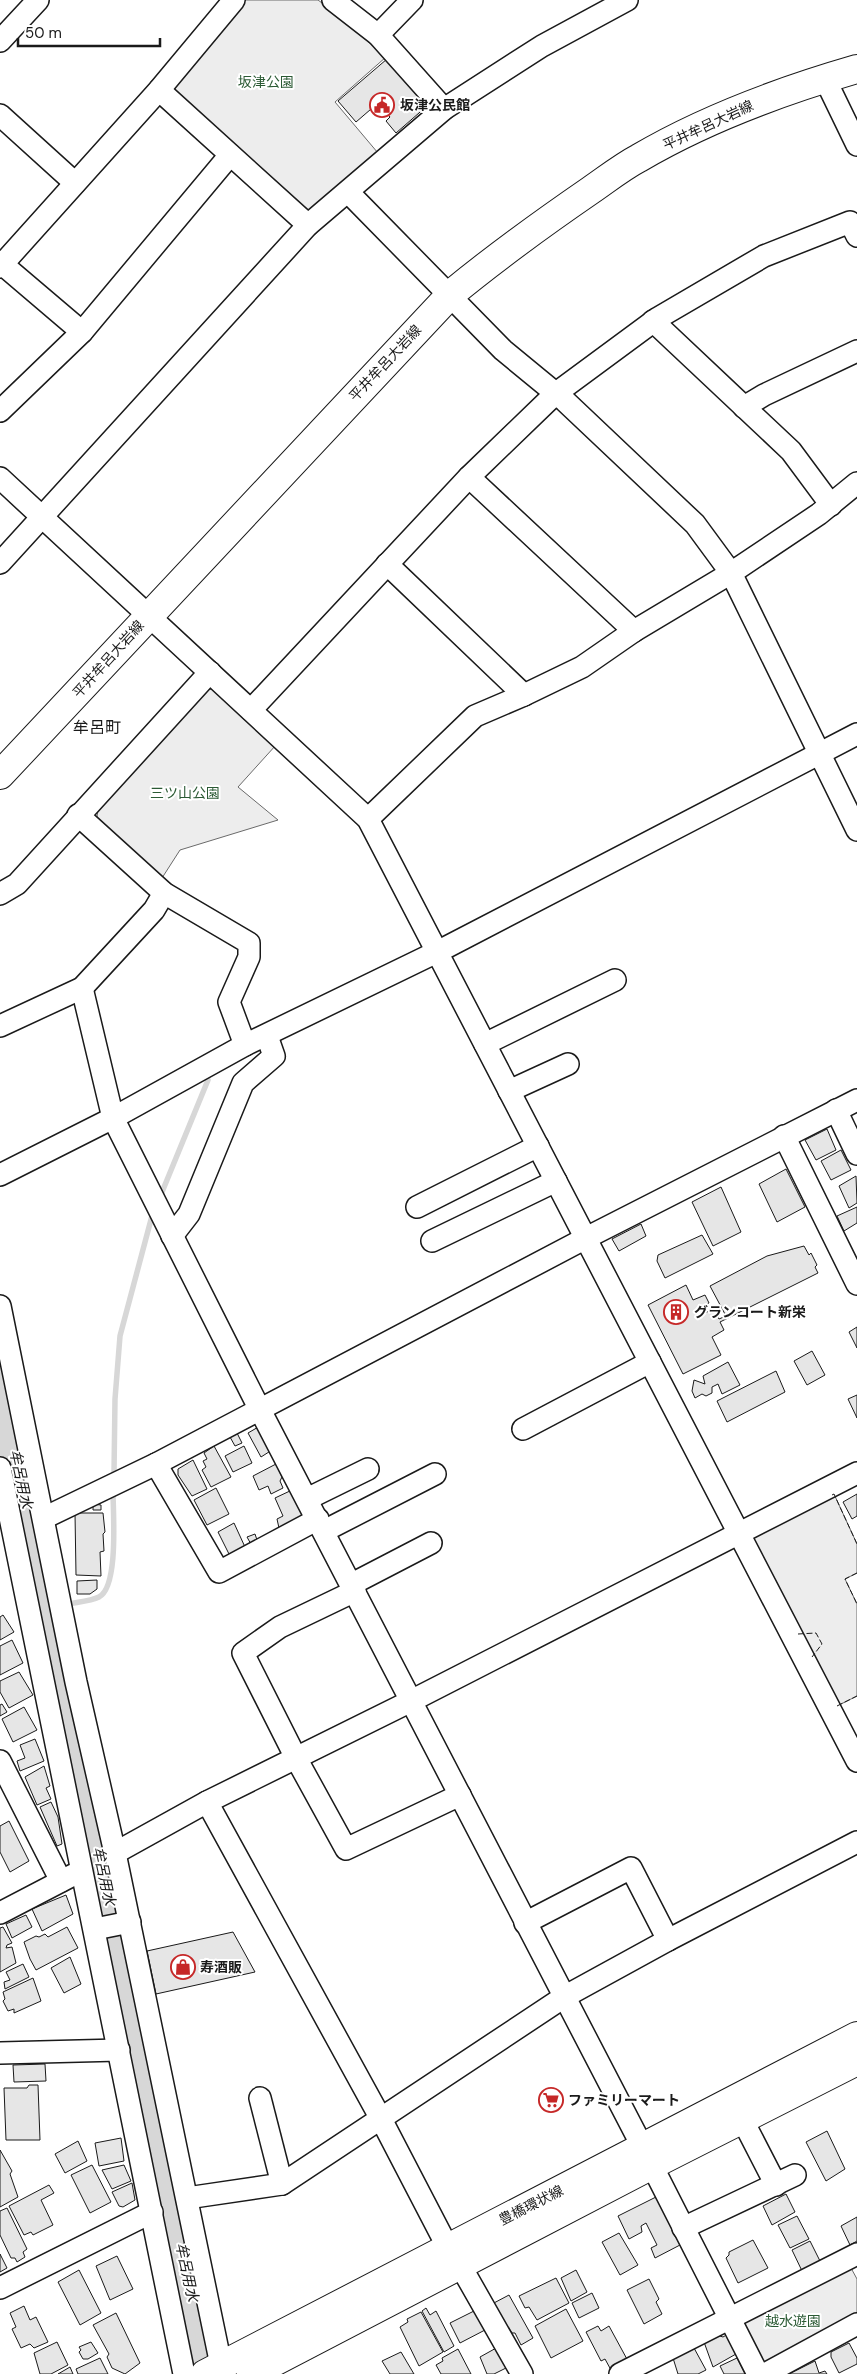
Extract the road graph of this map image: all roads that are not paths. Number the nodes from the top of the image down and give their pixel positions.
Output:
1 (234, 0) edge
2 (333, 0) edge
3 (412, 0) edge
4 (628, 0) edge
5 (31, 3) edge
6 (378, 35) junction
7 (0, 40) edge
8 (857, 70) edge
9 (825, 78) junction
10 (159, 90) junction
11 (444, 109) junction
12 (0, 115) edge
13 (857, 145) edge
14 (230, 155) junction
15 (75, 183) junction
16 (348, 192) junction
17 (308, 226) junction
18 (857, 236) edge
19 (1, 265) edge
20 (451, 294) junction
21 (653, 321) junction
22 (82, 332) junction
23 (857, 351) edge
24 (555, 394) junction
25 (744, 407) junction
26 (0, 411) edge
27 (469, 477) junction
28 (0, 478) edge
29 (857, 484) edge
30 (830, 505) junction
31 (42, 518) junction
32 (0, 563) edge
33 (387, 564) junction
34 (730, 573) junction
35 (148, 615) junction
36 (634, 631) junction
37 (210, 672) junction
38 (524, 695) junction
39 (251, 710) junction
40 (857, 734) edge
41 (818, 754) junction
42 (0, 776) edge
43 (78, 815) junction
44 (368, 819) junction
45 (857, 830) edge
46 (164, 893) junction
47 (0, 894) edge
48 (437, 952) junction
49 (615, 980) dead end
50 (82, 988) junction
51 (0, 1026) edge
52 (266, 1036) junction
53 (485, 1044) junction
54 (246, 1045) junction
55 (568, 1064) dead end
56 (509, 1091) junction
57 (857, 1100) edge
58 (836, 1110) junction
59 (113, 1118) junction
60 (784, 1136) junction
61 (538, 1146) junction
62 (857, 1154) edge
63 (0, 1175) edge
64 (556, 1182) junction
65 (417, 1207) dead end
66 (172, 1236) junction
67 (586, 1238) junction
68 (432, 1241) dead end
69 (857, 1284) edge
70 (0, 1306) edge
71 (650, 1362) junction
72 (260, 1410) junction
73 (523, 1429) dead end
74 (156, 1464) junction
75 (0, 1468) edge
76 (368, 1468) dead end
77 (857, 1473) edge
78 (435, 1474) dead end
79 (307, 1500) junction
80 (44, 1518) junction
81 (321, 1525) junction
82 (739, 1534) junction
83 (7, 1537) edge
84 (432, 1544) dead end
85 (353, 1588) junction
86 (62, 1686) junction
87 (412, 1701) junction
88 (296, 1758) junction
89 (0, 1761) edge
90 (857, 1761) edge
91 (460, 1795) junction
92 (207, 1802) junction
93 (857, 1842) edge
94 (115, 1852) junction
95 (83, 1870) junction
96 (61, 1882) junction
97 (0, 1913) edge
98 (525, 1923) junction
99 (112, 1926) junction
100 (668, 1940) junction
101 (564, 1997) junction
102 (857, 2036) edge
103 (120, 2050) junction
104 (0, 2054) edge
105 (857, 2061) edge
106 (260, 2098) dead end
107 (381, 2120) junction
108 (750, 2136) junction
109 (647, 2156) junction
110 (796, 2175) dead end
111 (282, 2184) junction
112 (776, 2184) junction
113 (187, 2198) junction
114 (152, 2212) junction
115 (683, 2228) junction
116 (454, 2256) junction
117 (856, 2258) edge
118 (0, 2288) edge
119 (729, 2318) junction
120 (857, 2324) edge
121 (213, 2369) edge
122 (184, 2374) edge
123 (250, 2374) edge
124 (522, 2374) edge
125 (620, 2374) edge
126 (758, 2374) edge
127 (765, 2374) edge

1 - 10 street
2 - 6 street
3 - 6 street
4 - 11 street
5 - 7 street
6 - 11 street
8 - 9 main road, 平井牟呂大岩線
9 - 13 street
9 - 20 main road, 平井牟呂大岩線
10 - 14 street
10 - 15 street
11 - 16 street
12 - 15 street
14 - 17 street
14 - 22 street
15 - 19 street
16 - 17 street
16 - 20 street
17 - 31 street
18 - 21 street
19 - 22 street
20 - 24 street
20 - 35 main road, 平井牟呂大岩線
21 - 24 street
21 - 25 street
22 - 26 street
23 - 25 street
24 - 27 street
24 - 34 street
25 - 30 street
27 - 33 street
27 - 36 street
28 - 31 street
29 - 30 street
30 - 34 street
31 - 32 street
31 - 35 street
33 - 38 street
33 - 39 street
34 - 36 street
34 - 41 street
35 - 37 street
35 - 42 main road, 平井牟呂大岩線
36 - 38 street
37 - 39 street
37 - 43 street
38 - 44 street
39 - 44 street
40 - 41 street
41 - 45 street
41 - 48 street
43 - 46 street
43 - 47 street
44 - 48 street
46 - 50 street
46 - 54 street
48 - 52 street
48 - 53 street
49 - 53 street
50 - 51 street
50 - 59 street
52 - 54 street
52 - 66 street
53 - 56 street
54 - 59 street
55 - 56 street
56 - 61 street
57 - 58 street
58 - 60 street
58 - 62 street
59 - 63 street
59 - 66 street
60 - 67 street
60 - 69 street
61 - 64 street
61 - 65 street
64 - 67 street
64 - 68 street
66 - 72 street
67 - 71 street
67 - 72 street
70 - 80 street
71 - 73 street
71 - 82 street
72 - 74 street
72 - 79 street
74 - 80 street
74 - 81 street
75 - 83 street
76 - 79 street
77 - 82 street
78 - 81 street
79 - 81 street
80 - 86 street
81 - 85 street
82 - 87 street
82 - 90 street
83 - 86 street
84 - 85 street
85 - 87 street
85 - 88 street
86 - 94 street
86 - 95 street
87 - 88 street
87 - 91 street
88 - 91 street
88 - 92 street
89 - 96 street
91 - 98 street
92 - 94 street
92 - 107 street
93 - 100 street
94 - 99 street
95 - 96 street
95 - 99 street
96 - 97 street
98 - 100 street
98 - 101 street
99 - 103 street
99 - 113 street
100 - 101 street
101 - 107 street
101 - 109 street
102 - 109 main road, 豊橋環状線
103 - 104 street
103 - 114 street
105 - 108 main road, 豊橋環状線
106 - 111 street
107 - 111 street
107 - 116 street
108 - 109 main road, 豊橋環状線
108 - 112 street
109 - 115 street
109 - 116 main road, 豊橋環状線
110 - 112 street
111 - 113 street
112 - 115 street
113 - 121 street
114 - 118 street
114 - 122 street
115 - 119 street
116 - 121 main road, 豊橋環状線
116 - 123 main road, 豊橋環状線
116 - 124 street
117 - 119 street
119 - 125 street
119 - 126 street
120 - 127 street

